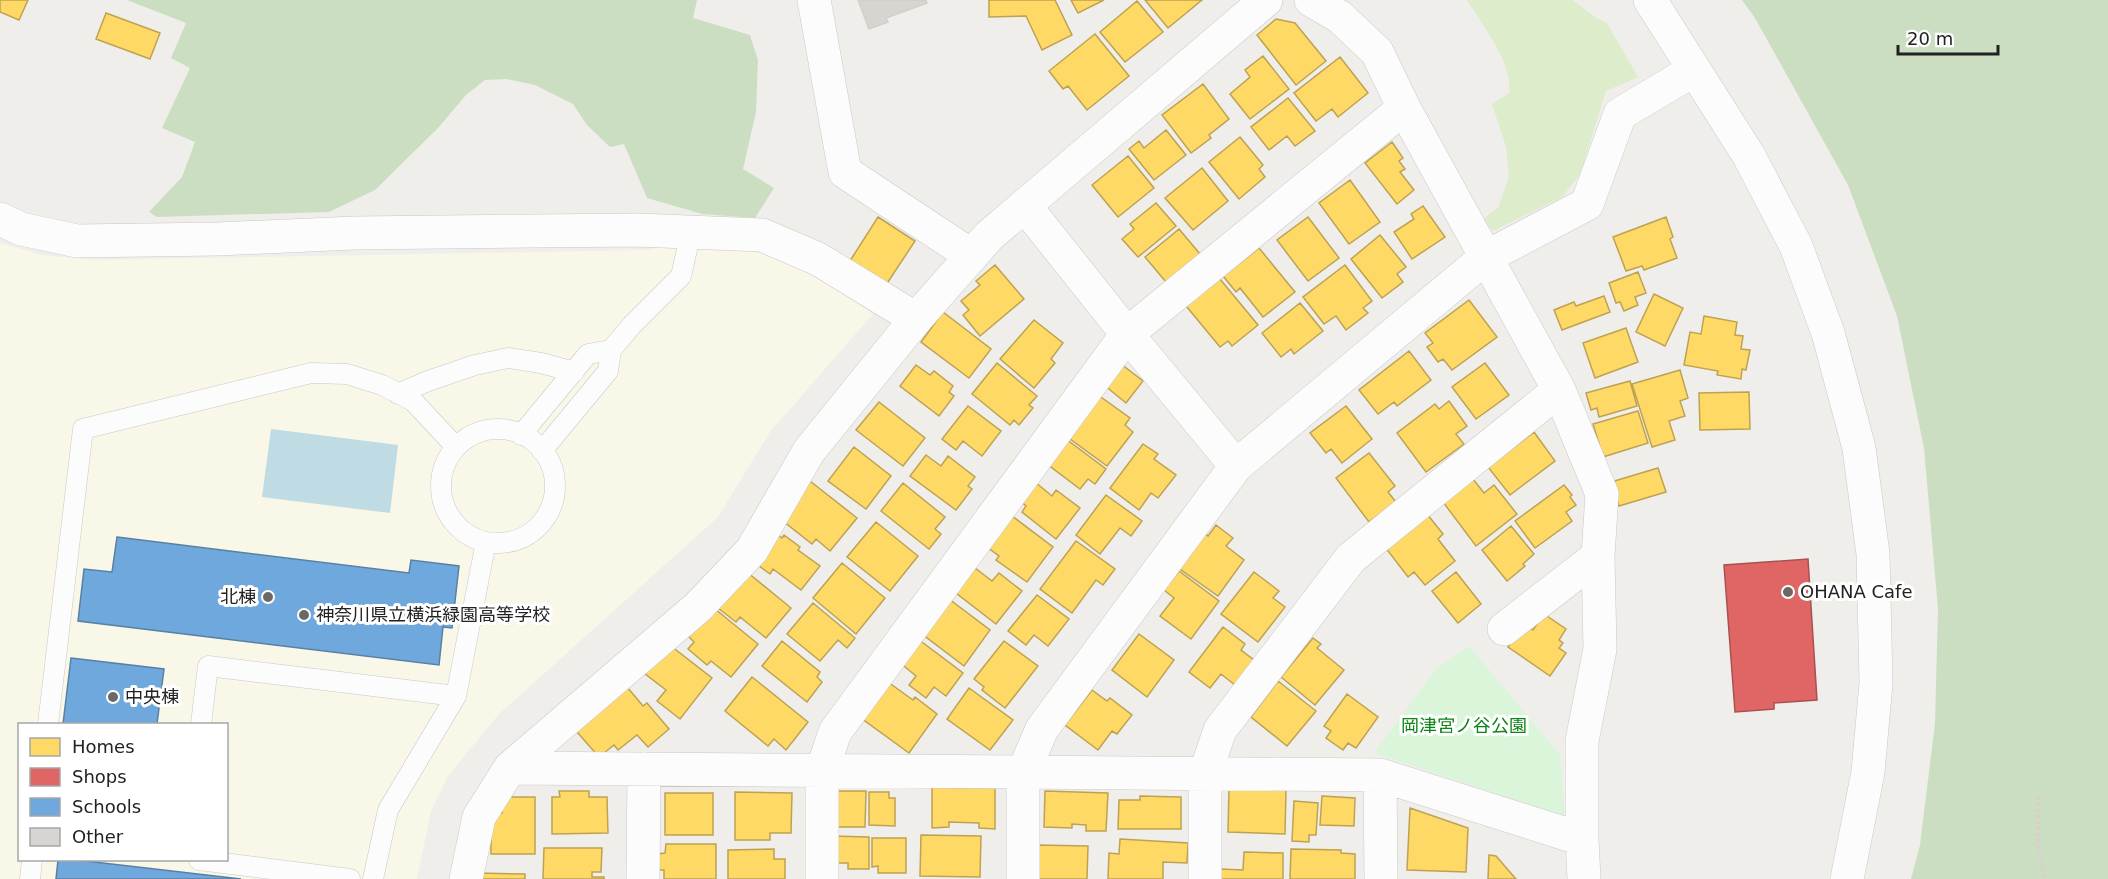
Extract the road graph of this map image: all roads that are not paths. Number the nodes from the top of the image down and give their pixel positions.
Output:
1 (814, 0) edge
2 (1266, 0) edge
3 (1311, 0) edge
4 (1650, 0) edge
5 (1694, 70) junction
6 (1404, 108) junction
7 (1025, 206) junction
8 (0, 219) edge
9 (691, 232) junction
10 (972, 256) junction
11 (1486, 257) junction
12 (916, 319) junction
13 (1127, 334) junction
14 (611, 350) junction
15 (574, 372) junction
16 (1559, 390) junction
17 (398, 394) junction
18 (521, 435) junction
19 (456, 447) junction
20 (542, 451) junction
21 (1236, 466) junction
22 (486, 542) junction
23 (1598, 556) junction
24 (1504, 629) dead end
25 (456, 696) junction
26 (48, 723) edge
27 (201, 723) edge
28 (510, 768) junction
29 (644, 769) junction
30 (822, 771) junction
31 (1023, 772) junction
32 (1205, 774) junction
33 (1380, 775) junction
34 (1582, 839) junction
35 (32, 861) edge
36 (207, 861) edge
37 (30, 879) edge
38 (350, 879) edge
39 (373, 879) edge
40 (466, 879) edge
41 (643, 879) edge
42 (822, 879) edge
43 (1023, 879) edge
44 (1205, 879) edge
45 (1381, 879) edge
46 (1584, 879) edge
47 (1847, 879) edge

1 - 10 street
2 - 7 street
3 - 6 street
4 - 5 street
5 - 11 street
5 - 47 street
6 - 11 street
6 - 13 street
7 - 10 street
7 - 13 street
8 - 9 street
9 - 12 street
9 - 14 lane
10 - 12 street
11 - 16 street
11 - 21 street
12 - 28 street
13 - 21 street
13 - 30 street
14 - 15 lane
14 - 20 lane
15 - 17 lane
15 - 18 lane
16 - 23 street
16 - 32 street
17 - 19 lane
17 - 26 lane
18 - 19 lane
18 - 20 lane
19 - 22 lane
20 - 22 lane
21 - 31 street
22 - 25 lane
23 - 24 street
23 - 34 street
25 - 27 lane
25 - 39 lane
28 - 29 street
28 - 40 street
29 - 30 street
29 - 41 street
30 - 31 street
30 - 42 street
31 - 32 street
31 - 43 street
32 - 33 street
32 - 44 street
33 - 34 street
33 - 45 street
34 - 46 street
35 - 37 lane
36 - 38 lane

